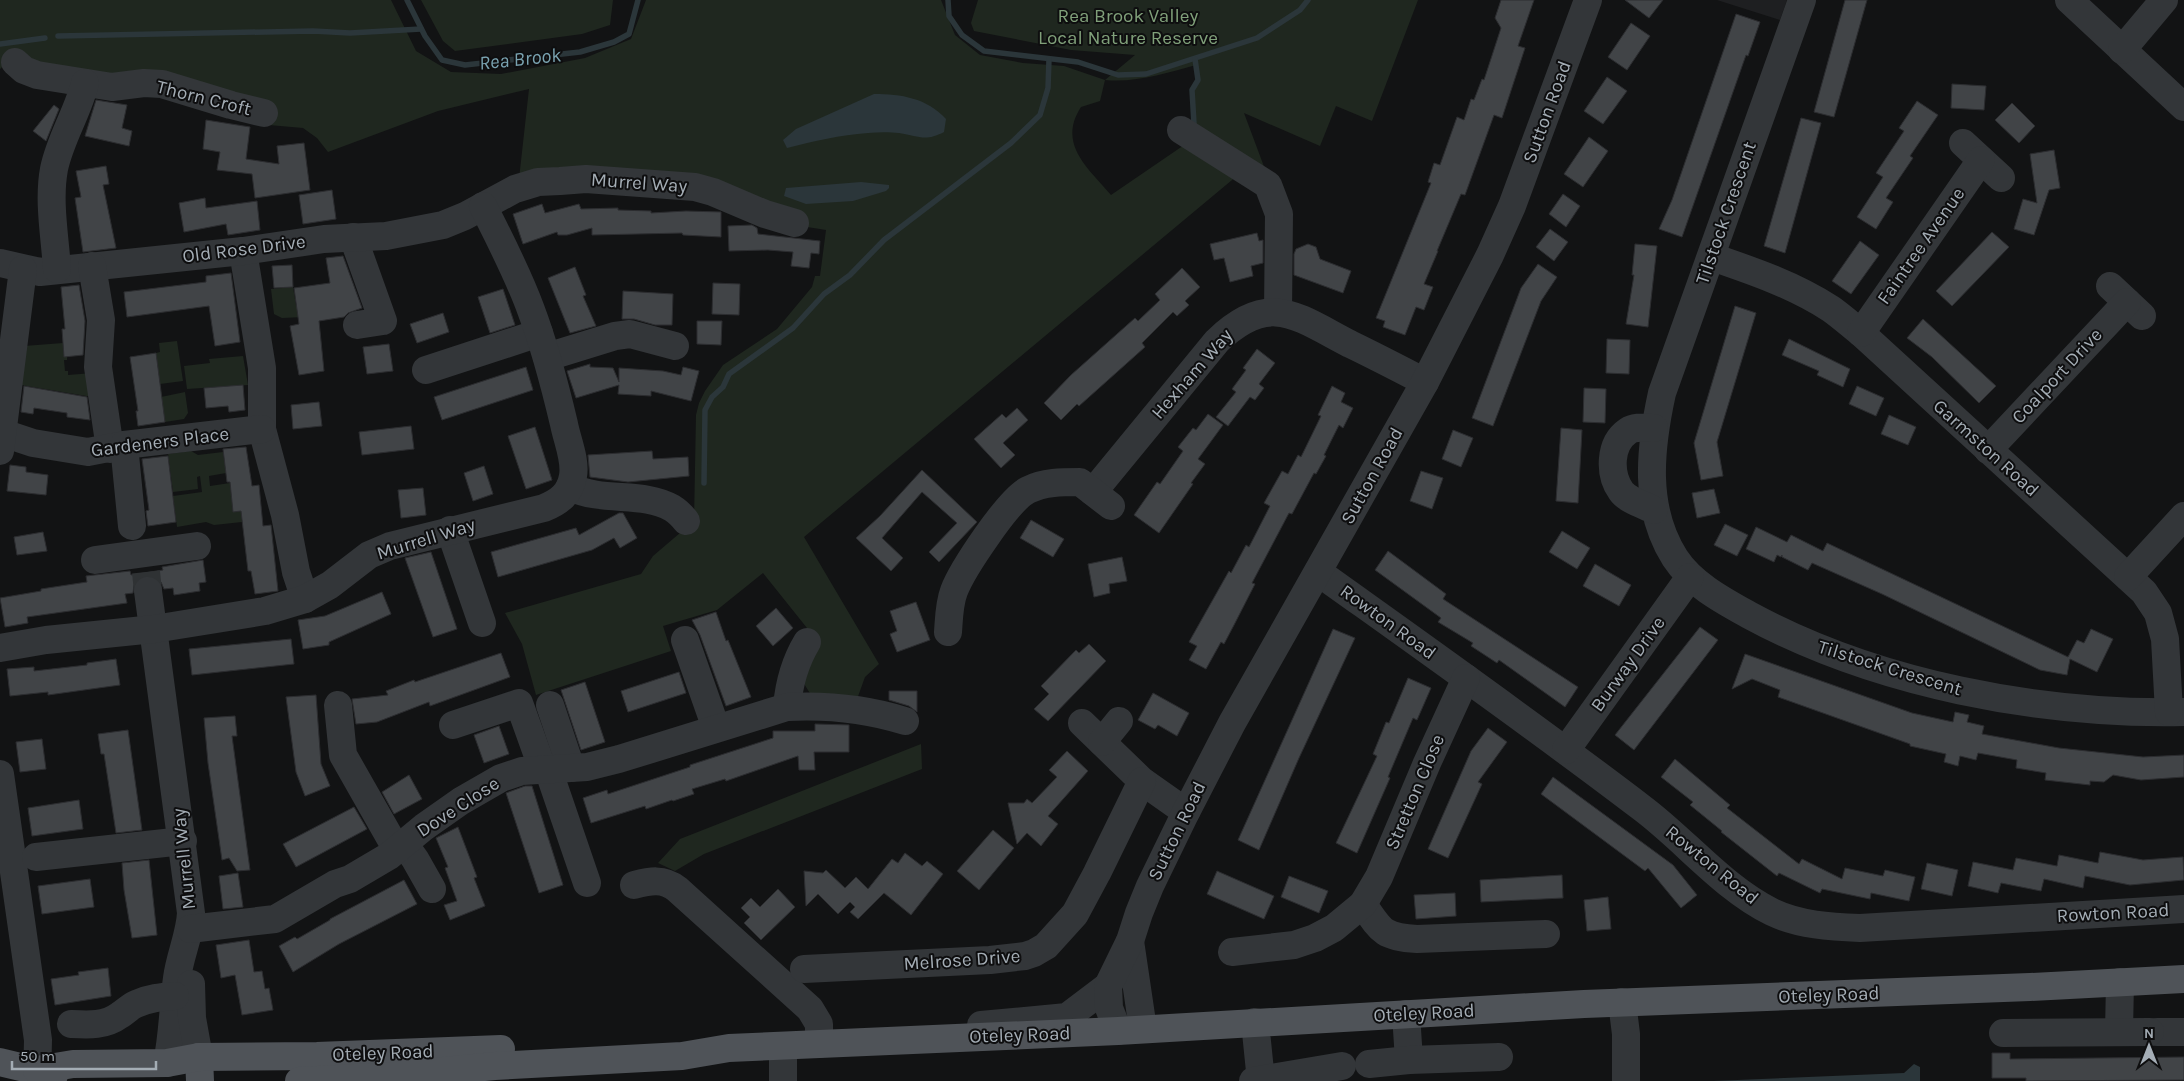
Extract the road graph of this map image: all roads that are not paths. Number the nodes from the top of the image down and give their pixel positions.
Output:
1 (1588, 0) edge
2 (2069, 0) edge
3 (2164, 0) edge
4 (1795, 2) edge
5 (2122, 50) junction
6 (15, 62) dead end
7 (86, 83) junction
8 (2184, 107) edge
9 (264, 112) dead end
10 (1181, 130) dead end
11 (2001, 178) dead end
12 (483, 206) junction
13 (795, 223) dead end
14 (353, 237) junction
15 (243, 251) junction
16 (1712, 257) junction
17 (11, 266) edge
18 (92, 266) junction
19 (57, 269) junction
20 (2126, 302) dead end
21 (1278, 312) junction
22 (358, 325) dead end
23 (1860, 333) junction
24 (543, 345) junction
25 (674, 346) dead end
26 (426, 370) dead end
27 (1425, 382) junction
28 (1654, 428) junction
29 (262, 429) junction
30 (1, 439) edge
31 (117, 447) junction
32 (1988, 450) junction
33 (570, 487) junction
34 (1654, 510) junction
35 (2184, 516) edge
36 (686, 521) dead end
37 (132, 526) dead end
38 (450, 530) junction
39 (197, 546) dead end
40 (95, 560) dead end
41 (146, 572) junction
42 (1318, 572) junction
43 (1690, 578) junction
44 (2128, 578) junction
45 (305, 600) junction
46 (482, 622) dead end
47 (154, 629) junction
48 (948, 632) dead end
49 (685, 640) dead end
50 (807, 642) dead end
51 (0, 648) edge
52 (1466, 678) junction
53 (338, 705) dead end
54 (550, 705) dead end
55 (779, 709) junction
56 (2176, 712) edge
57 (905, 721) dead end
58 (1119, 721) dead end
59 (1082, 723) dead end
60 (453, 725) dead end
61 (716, 728) junction
62 (1102, 742) junction
63 (1566, 750) junction
64 (554, 769) junction
65 (0, 774) edge
66 (1142, 781) junction
67 (1186, 812) junction
68 (183, 841) junction
69 (400, 847) junction
70 (36, 857) dead end
71 (587, 883) dead end
72 (634, 885) dead end
73 (432, 889) dead end
74 (1363, 904) junction
75 (2184, 909) edge
76 (1546, 934) dead end
77 (189, 935) junction
78 (1130, 941) junction
79 (1232, 952) dead end
80 (819, 961) dead end
81 (2184, 979) edge
82 (2120, 982) junction
83 (1108, 986) junction
84 (175, 996) junction
85 (1622, 1002) junction
86 (1406, 1014) junction
87 (1255, 1022) junction
88 (71, 1024) dead end
89 (1131, 1030) junction
90 (2119, 1032) junction
91 (2184, 1032) edge
92 (2003, 1033) dead end
93 (918, 1039) junction
94 (819, 1044) junction
95 (783, 1046) junction
96 (729, 1048) junction
97 (1499, 1057) dead end
98 (1409, 1060) junction
99 (0, 1062) edge
100 (1369, 1064) dead end
101 (1342, 1066) dead end
102 (200, 1069) edge
103 (168, 1072) edge
104 (37, 1075) edge
105 (74, 1081) edge
106 (299, 1081) edge
107 (783, 1081) edge
108 (1254, 1081) edge
109 (1261, 1081) edge
110 (1626, 1081) edge

1 - 27 street, Sutton Road
2 - 5 street
3 - 5 street
4 - 16 street, Tilstock Crescent
5 - 8 street
6 - 7 street, Thorn Croft
7 - 9 street, Thorn Croft
7 - 19 street
10 - 21 street
11 - 23 street, Faintree Avenue
12 - 13 street, Murrel Way
12 - 14 street, Old Rose Drive
12 - 24 street
14 - 15 street, Old Rose Drive
14 - 22 street
15 - 18 street, Old Rose Drive
15 - 29 street
16 - 23 street, Garmston Road
16 - 28 street, Tilstock Crescent
17 - 19 street, Old Rose Drive
17 - 30 street
18 - 19 street, Old Rose Drive
18 - 31 street
20 - 32 street, Coalport Drive
21 - 27 street, Hexham Way
21 - 48 street, Hexham Way
23 - 32 street, Garmston Road
24 - 25 street
24 - 26 street
24 - 33 street
27 - 42 street, Sutton Road
28 - 34 street, Tilstock Crescent
28 - 34 street
29 - 31 street, Gardeners Place
29 - 45 street
30 - 31 street, Gardeners Place
31 - 37 street
32 - 44 street, Garmston Road
33 - 36 street
33 - 38 street, Murrell Way
34 - 43 street, Tilstock Crescent
35 - 44 street
38 - 45 street, Murrell Way
38 - 46 street
39 - 41 street
40 - 41 street
41 - 47 street
42 - 52 street, Rowton Road
42 - 67 street, Sutton Road
43 - 56 street, Tilstock Crescent
43 - 63 street, Burway Drive
44 - 56 street, Garmston Road
45 - 47 street, Murrell Way
47 - 51 street, Murrell Way
47 - 68 street, Murrell Way
49 - 61 street
50 - 55 street
52 - 63 street, Rowton Road
52 - 74 street, Stretton Close
53 - 69 street
54 - 64 street
55 - 57 street, Dove Close
55 - 61 street, Dove Close
58 - 62 street
59 - 62 street
60 - 64 street
61 - 64 street, Dove Close
62 - 66 street
63 - 75 street, Rowton Road
64 - 69 street, Dove Close
64 - 71 street
65 - 104 street
66 - 67 street
66 - 80 street, Melrose Drive
67 - 78 street, Sutton Road
68 - 70 street
68 - 77 street, Murrell Way
69 - 73 street
69 - 77 street, Dove Close
72 - 94 street
74 - 76 street
74 - 79 street, Stretton Close
77 - 84 street, Murrell Way
77 - 102 street, Murrell Way
78 - 83 street, Sutton Road
78 - 89 street, Sutton Road
81 - 82 main road, Oteley Road
82 - 85 main road, Oteley Road
82 - 90 street
83 - 89 street
83 - 93 street
84 - 88 street
84 - 103 street, Murrell Way
85 - 86 main road, Oteley Road
85 - 110 street
86 - 87 main road, Oteley Road
86 - 98 street
87 - 89 main road, Oteley Road
87 - 109 street
89 - 93 main road, Oteley Road
90 - 91 street
90 - 92 street
93 - 94 main road, Oteley Road
94 - 95 main road, Oteley Road
95 - 96 main road, Oteley Road
95 - 107 street
96 - 102 main road, Oteley Road
96 - 106 main road, Oteley Road
97 - 98 street
98 - 100 street
99 - 104 main road, Oteley Road
101 - 109 street
102 - 103 main road, Oteley Road
103 - 104 main road, Oteley Road
104 - 105 main road, Oteley Road
108 - 109 street

